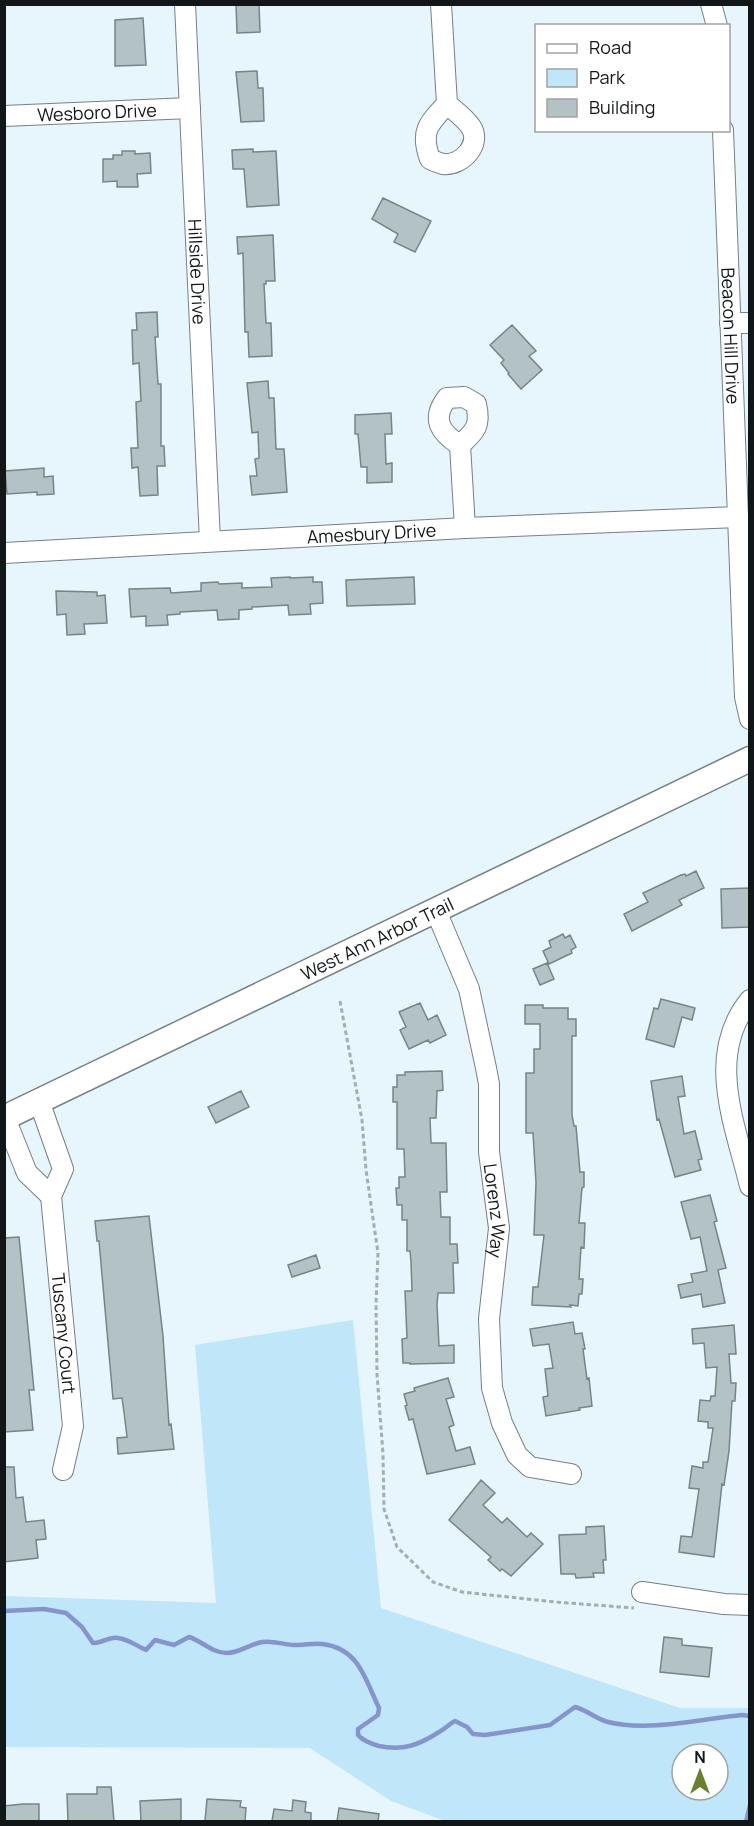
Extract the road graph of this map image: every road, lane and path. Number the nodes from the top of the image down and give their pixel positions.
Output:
1 (185, 4) edge
2 (441, 4) edge
3 (711, 4) edge
4 (716, 24) edge
5 (447, 104) dead end
6 (190, 108) junction
7 (4, 116) edge
8 (723, 132) edge
9 (740, 323) edge
10 (460, 445) dead end
11 (738, 517) junction
12 (465, 528) junction
13 (210, 541) junction
14 (4, 553) edge
15 (750, 719) edge
16 (750, 759) edge
17 (436, 911) junction
18 (750, 1000) edge
19 (340, 1001) dead end
20 (39, 1101) junction
21 (5, 1118) edge
22 (750, 1186) edge
23 (51, 1196) junction
24 (63, 1470) dead end
25 (571, 1474) dead end
26 (641, 1600) joint
27 (750, 1605) edge

1 - 6 street, Hillside Drive
2 - 5 street
3 - 4 street
6 - 7 street, Wesboro Drive
6 - 13 street, Hillside Drive
8 - 9 street, Beacon Hill Drive
9 - 11 street, Beacon Hill Drive
10 - 12 street
11 - 12 street, Amesbury Drive
11 - 15 street, Beacon Hill Drive
12 - 13 street, Amesbury Drive
13 - 14 street, Amesbury Drive
16 - 17 street, West Ann Arbor Trail
17 - 20 street, West Ann Arbor Trail
17 - 25 street, Lorenz Way
18 - 22 street
19 - 26 path
20 - 21 street, West Ann Arbor Trail
20 - 23 street, Tuscany Court
21 - 23 street
23 - 24 street, Tuscany Court
26 - 27 street

